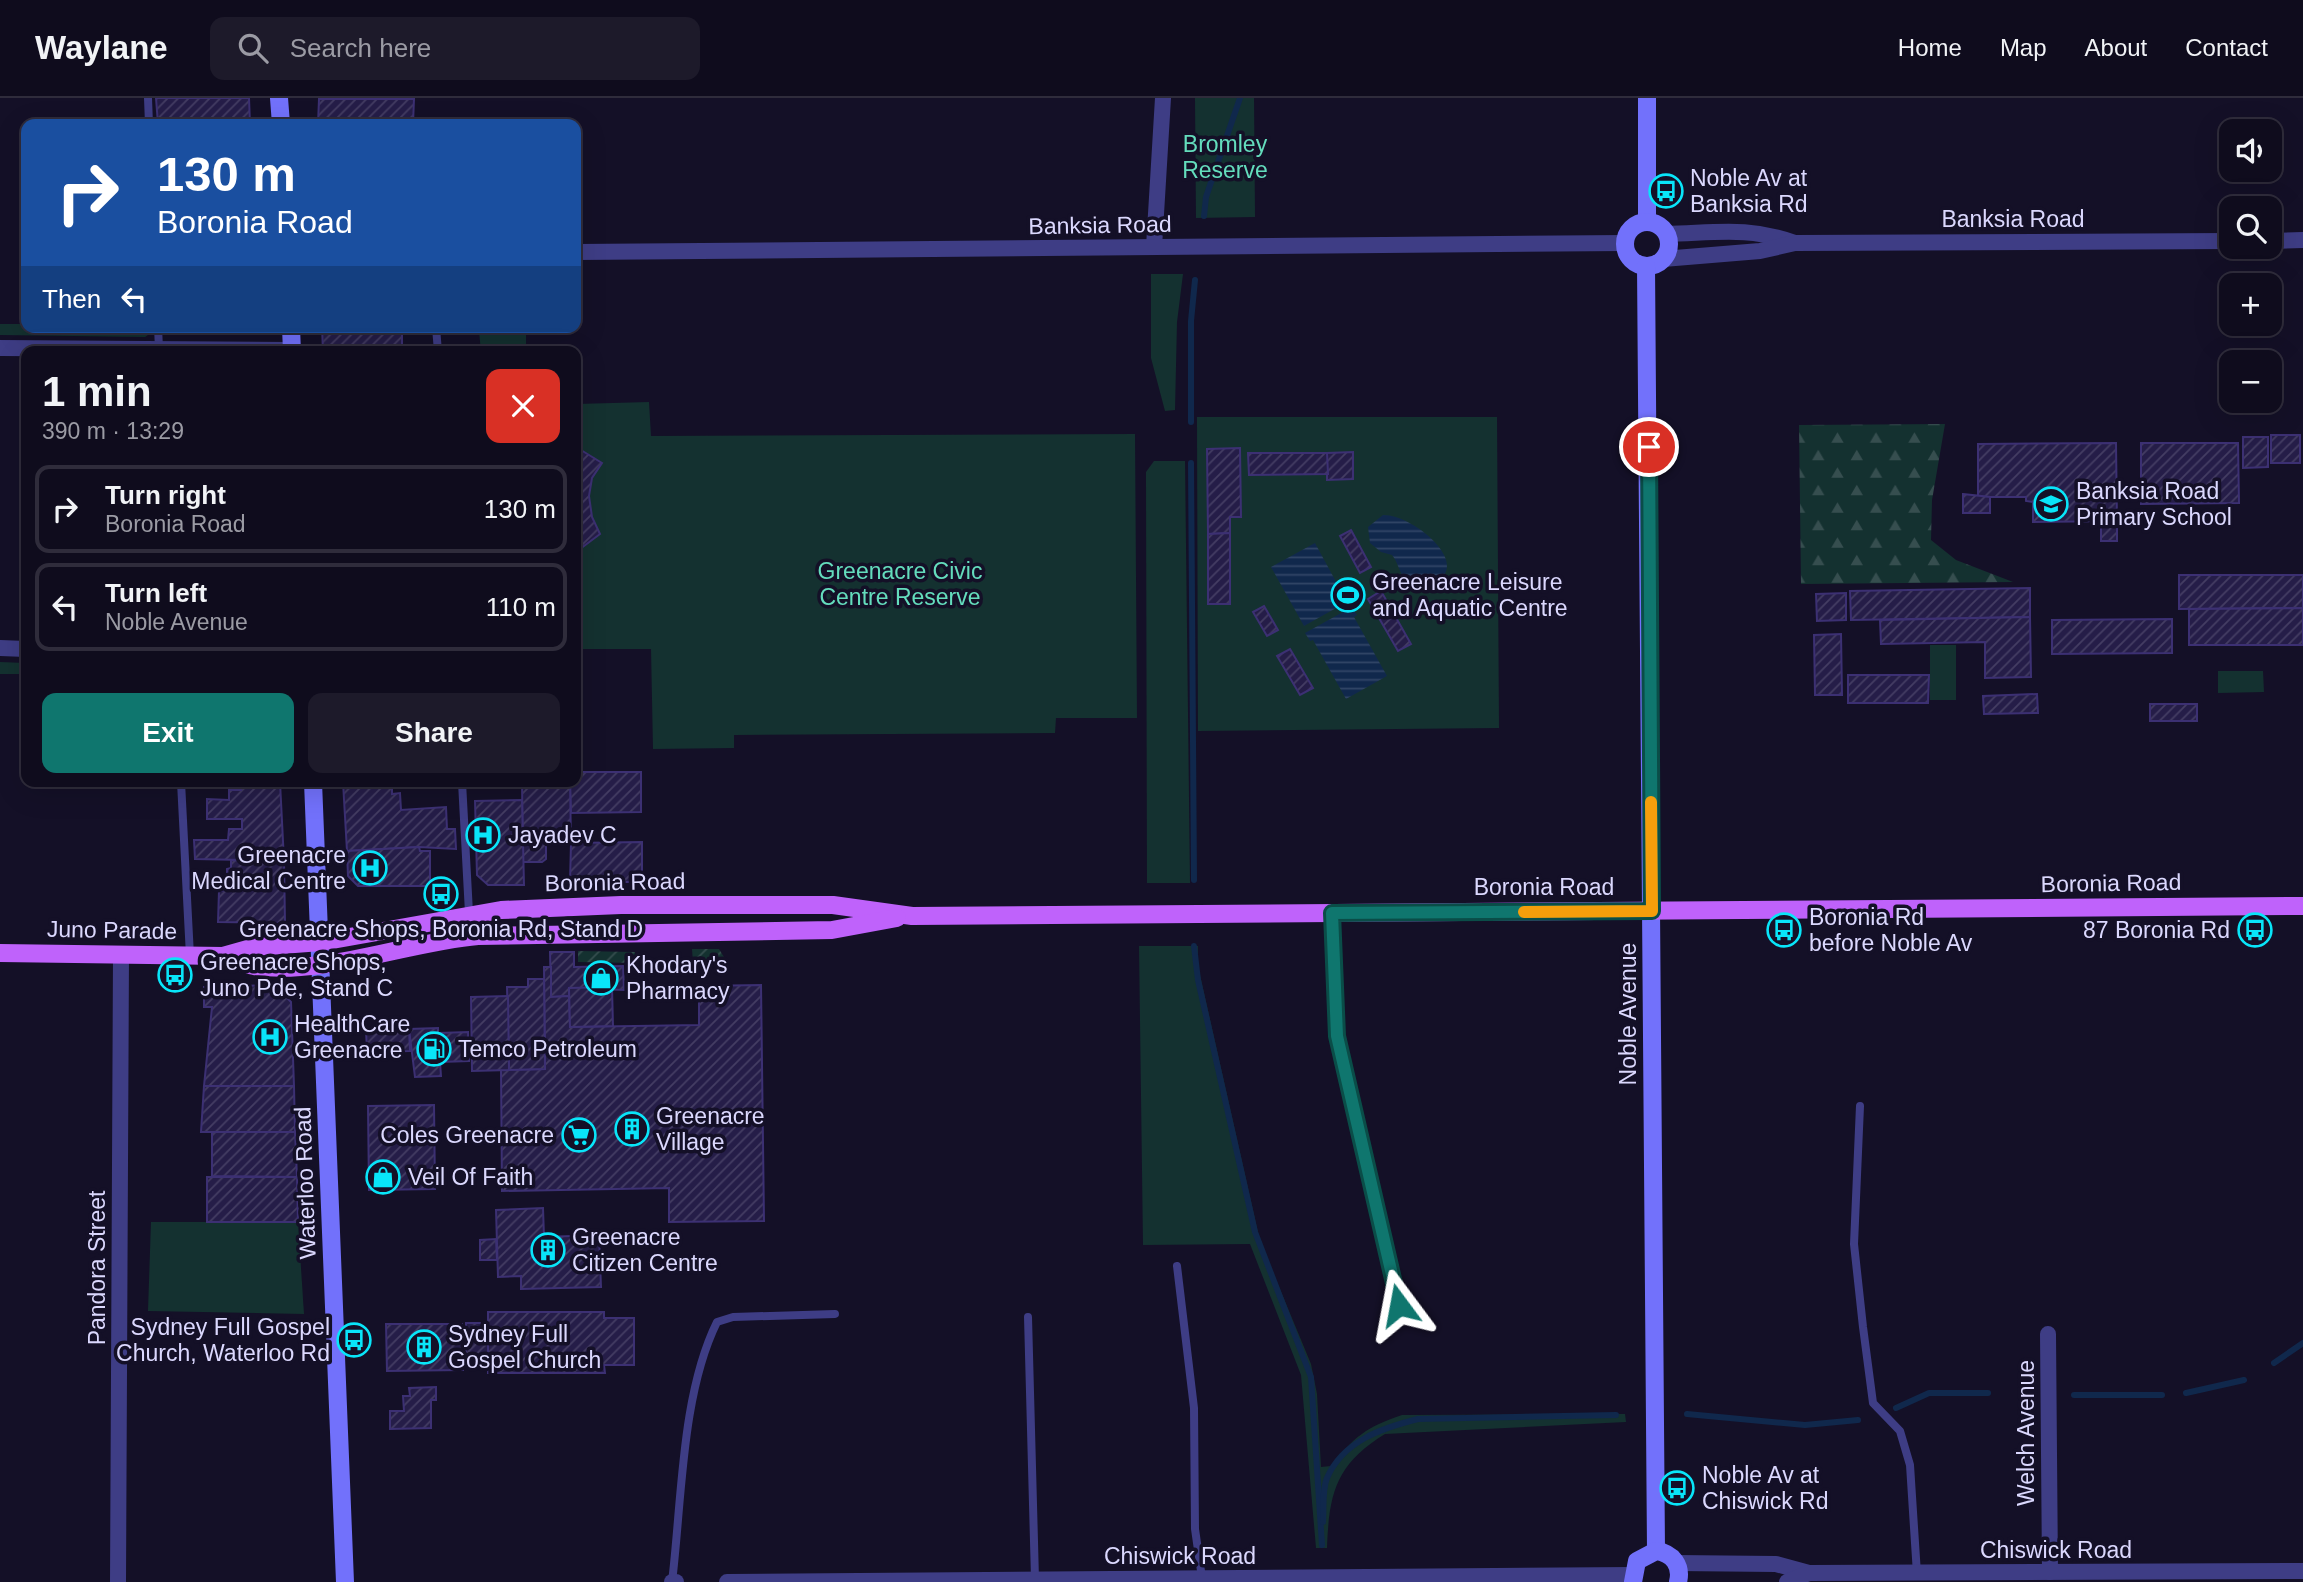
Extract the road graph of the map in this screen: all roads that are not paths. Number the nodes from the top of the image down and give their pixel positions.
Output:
1 (148, 98) edge
2 (279, 98) edge
3 (1163, 98) edge
4 (1647, 98) edge
5 (149, 119) edge
6 (281, 119) edge
7 (1647, 222) junction
8 (1666, 234) junction
9 (2282, 240) edge
10 (2303, 240) edge
11 (2219, 241) edge
12 (1625, 243) junction
13 (1795, 243) junction
14 (1154, 247) junction
15 (581, 252) edge
16 (1655, 262) junction
17 (0, 348) edge
18 (21, 348) edge
19 (0, 648) edge
20 (21, 649) edge
21 (181, 787) edge
22 (313, 787) edge
23 (462, 787) edge
24 (2303, 906) edge
25 (1652, 911) junction
26 (470, 913) junction
27 (1332, 913) junction
28 (912, 916) junction
29 (321, 942) junction
30 (0, 953) edge
31 (121, 955) junction
32 (190, 956) junction
33 (223, 956) junction
34 (321, 964) junction
35 (1860, 1106) dead end
36 (1178, 1266) dead end
37 (1399, 1305) dead end
38 (835, 1314) dead end
39 (1028, 1317) dead end
40 (2048, 1334) dead end
41 (1656, 1551) junction
42 (1676, 1563) junction
43 (2050, 1572) junction
44 (2303, 1572) edge
45 (1809, 1573) junction
46 (1917, 1574) junction
47 (2107, 1577) edge
48 (1202, 1578) junction
49 (1633, 1578) edge
50 (1882, 1578) edge
51 (1035, 1579) junction
52 (1395, 1580) edge
53 (118, 1582) edge
54 (345, 1582) edge
55 (673, 1582) edge
56 (727, 1582) edge
57 (1678, 1582) edge
58 (1787, 1582) edge

1 - 5 lane
2 - 6 street
3 - 14 street
4 - 7 street
7 - 8 street
7 - 12 street
8 - 13 street, Banksia Road
8 - 16 street
9 - 10 street
11 - 13 street, Banksia Road
12 - 14 street, Banksia Road
12 - 16 street
13 - 16 street, Banksia Road
14 - 15 street, Banksia Road
16 - 25 street, Noble Avenue
17 - 18 street
19 - 20 street
21 - 32 lane
22 - 29 street, Waterloo Road
23 - 26 lane
24 - 25 main road, Boronia Road
25 - 27 main road, Boronia Road
25 - 41 street, Noble Avenue
26 - 28 main road, Boronia Road
26 - 29 main road, Boronia Road
27 - 28 main road, Boronia Road
27 - 37 street
28 - 34 main road, Boronia Road
29 - 33 main road, Juno Parade
29 - 34 street, Waterloo Road
30 - 31 main road, Juno Parade
31 - 32 main road, Juno Parade
31 - 53 street, Pandora Street
32 - 33 main road, Juno Parade
33 - 34 main road, Juno Parade
34 - 54 street, Waterloo Road
35 - 46 lane
36 - 48 lane
38 - 55 lane
39 - 51 lane
40 - 43 street, Welch Avenue
41 - 42 street
41 - 49 street
42 - 45 street, Chiswick Road
42 - 57 street
43 - 46 street, Chiswick Road
43 - 47 street, Chiswick Road
44 - 47 street, Chiswick Road
45 - 50 street, Chiswick Road
45 - 58 street, Chiswick Road
46 - 50 street, Chiswick Road
48 - 51 street, Chiswick Road
48 - 52 street, Chiswick Road
49 - 52 street, Chiswick Road
51 - 56 street, Chiswick Road

